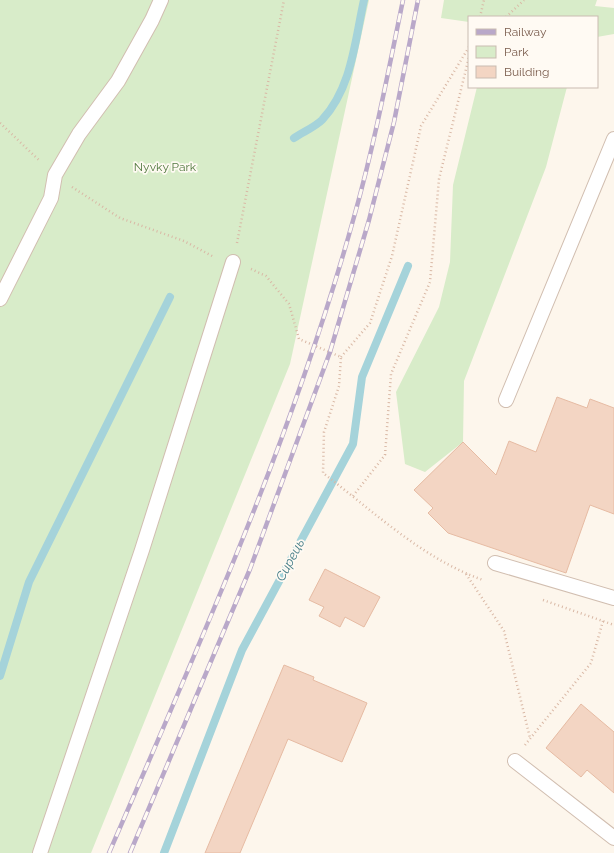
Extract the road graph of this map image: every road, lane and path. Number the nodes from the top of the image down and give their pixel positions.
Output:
1 (160, 0) edge
2 (284, 0) edge
3 (484, 0) edge
4 (524, 0) edge
5 (480, 16) edge
6 (507, 16) edge
7 (468, 49) edge
8 (468, 61) edge
9 (0, 123) edge
10 (614, 139) edge
11 (55, 175) junction
12 (233, 262) junction
13 (0, 299) edge
14 (341, 357) junction
15 (506, 400) dead end
16 (353, 496) junction
17 (495, 564) dead end
18 (614, 598) edge
19 (614, 625) edge
20 (530, 738) junction
21 (515, 761) joint
22 (614, 838) edge
23 (40, 853) edge

1 - 11 lane
2 - 12 path
3 - 5 path
4 - 6 path
7 - 14 path
8 - 16 path
9 - 11 path
10 - 15 lane
11 - 12 path
11 - 13 lane
12 - 14 path
12 - 23 lane
14 - 16 path
16 - 20 path
17 - 18 lane
19 - 20 path
20 - 21 path
21 - 22 lane

